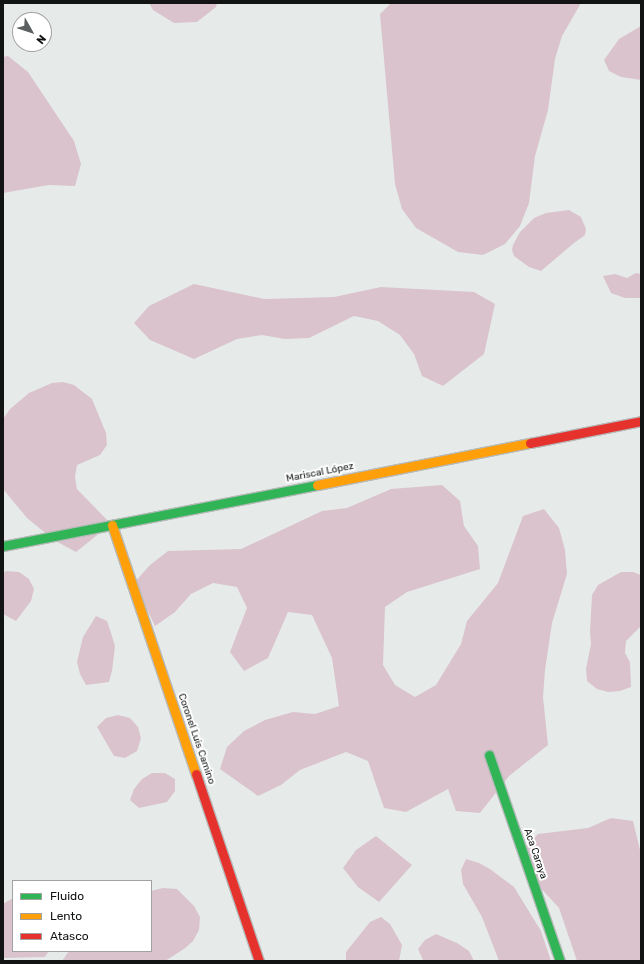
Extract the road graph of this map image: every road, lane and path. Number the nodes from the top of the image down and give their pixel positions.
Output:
1 (641, 421) edge
2 (112, 525) junction
3 (3, 546) edge
4 (489, 755) dead end
5 (259, 961) edge
6 (560, 961) edge

1 - 2 street, Mariscal López
2 - 3 street, Mariscal López
2 - 5 street, Coronel Luis Camino
4 - 6 street, Aca Caraya

